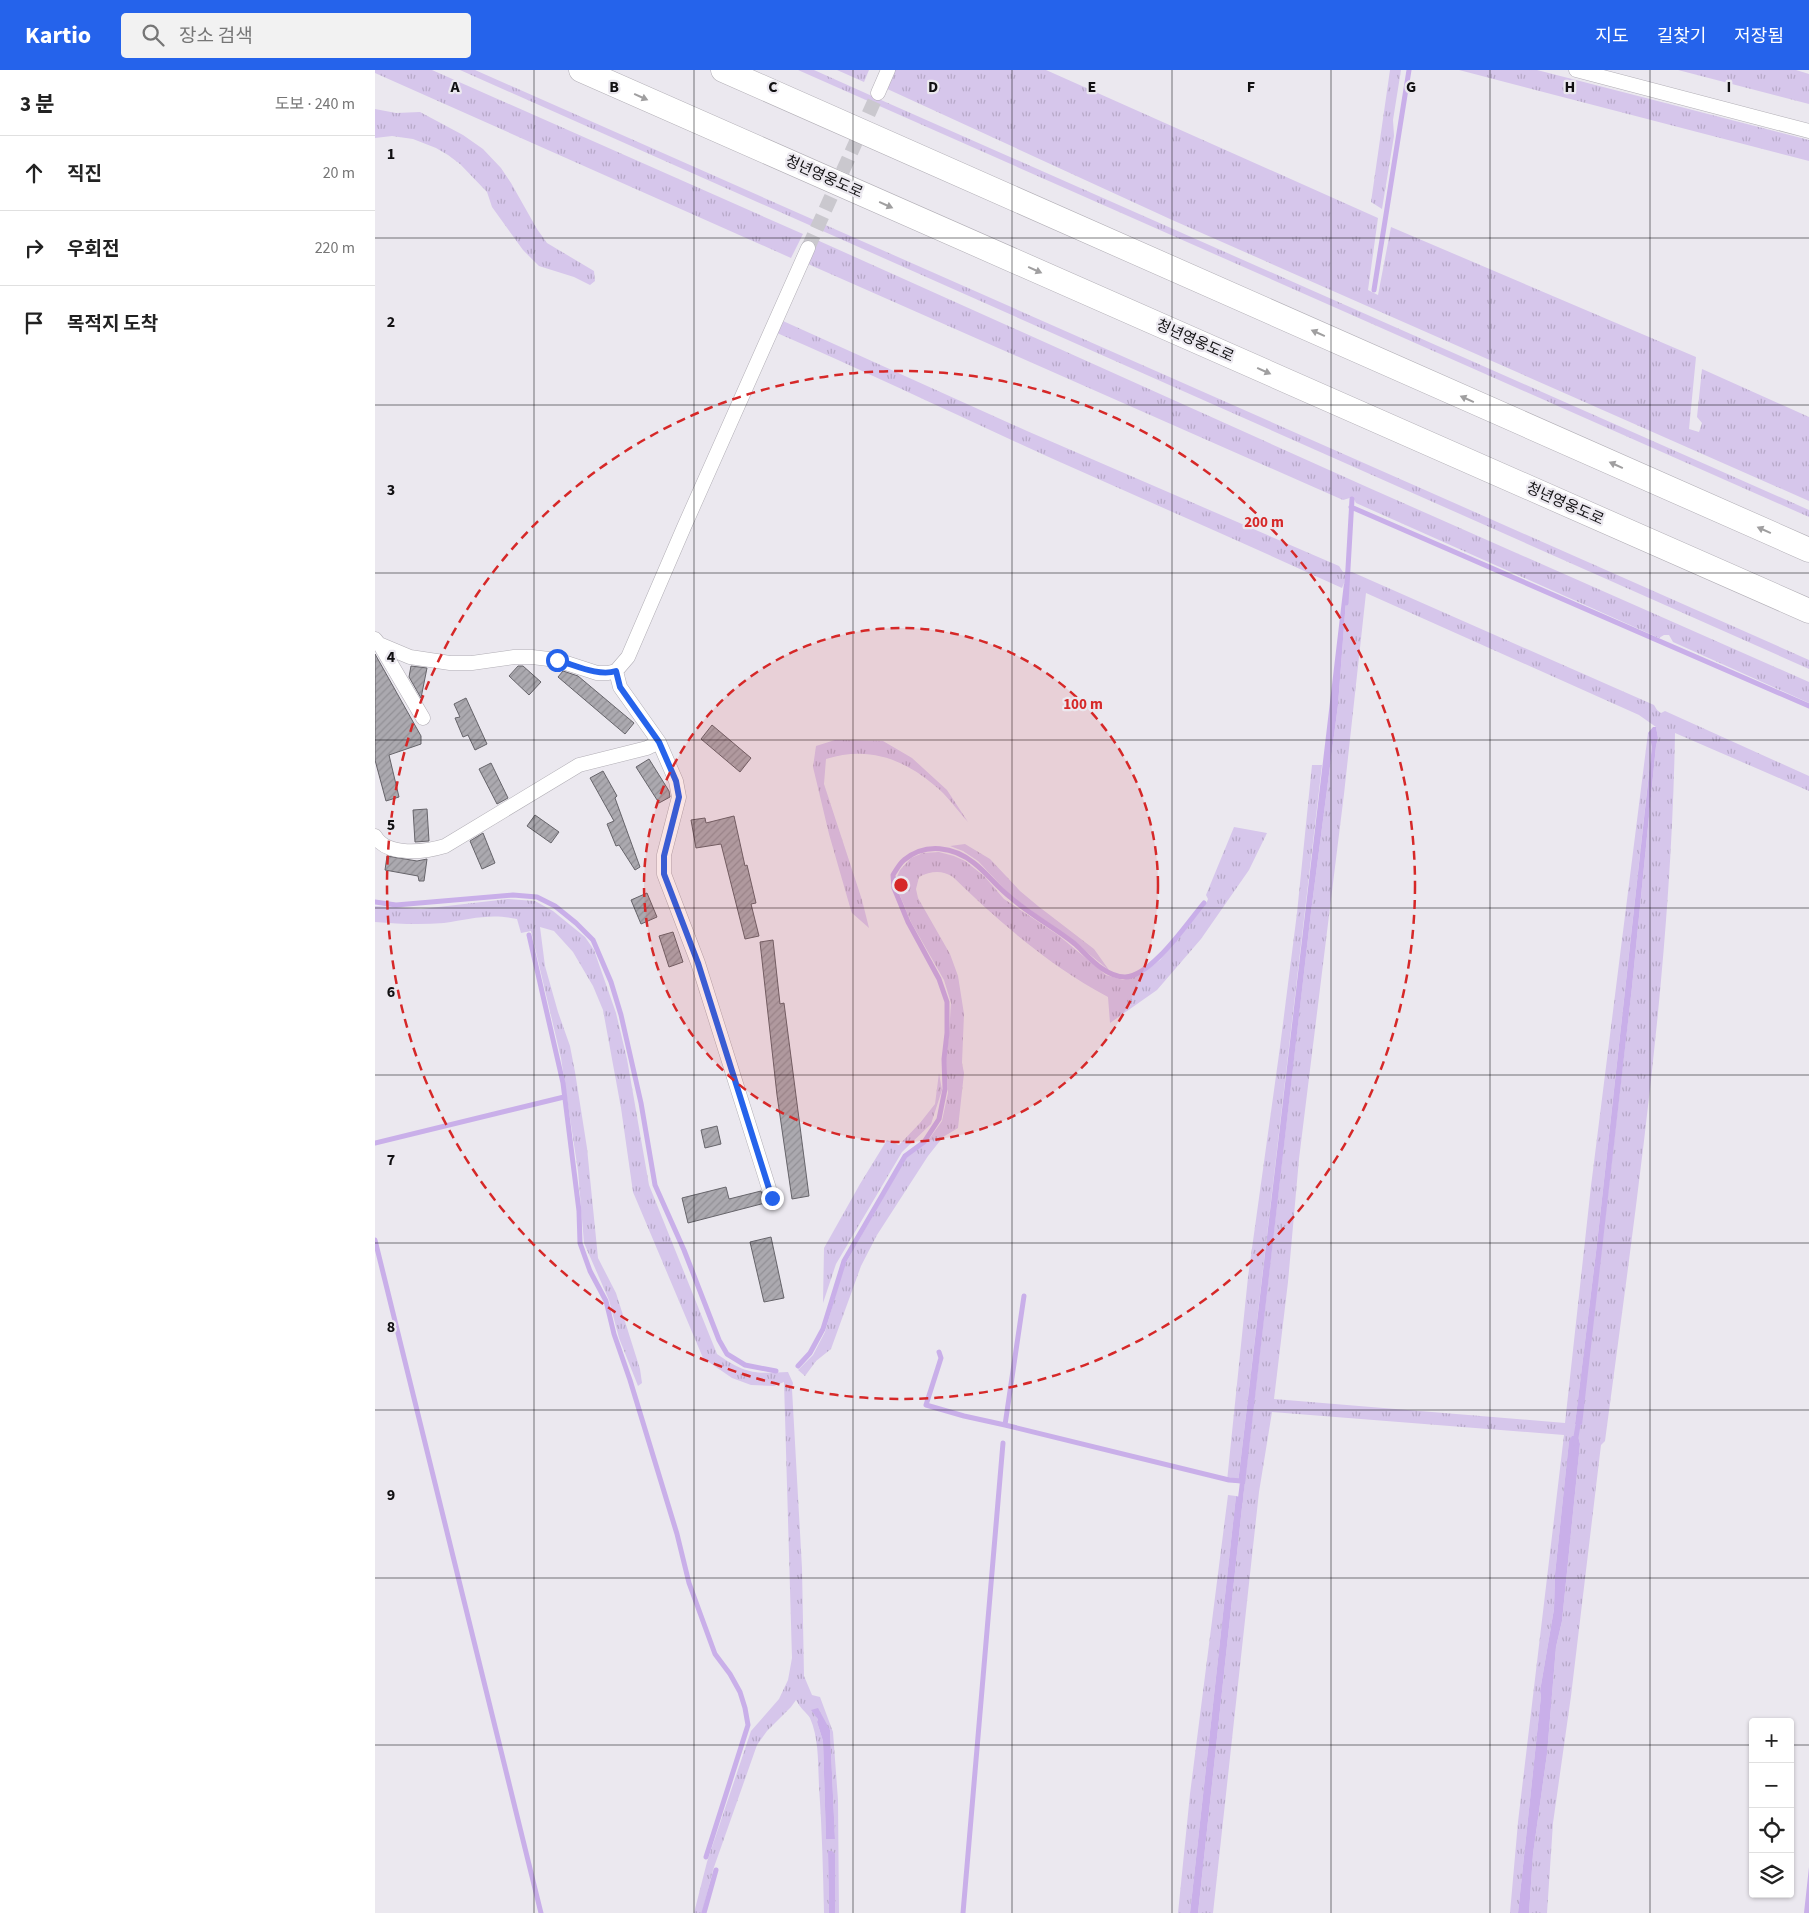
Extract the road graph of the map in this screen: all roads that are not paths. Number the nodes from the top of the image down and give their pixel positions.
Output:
1 (581, 70) edge
2 (723, 70) edge
3 (888, 70) edge
4 (1576, 70) edge
5 (878, 93) tunnel mouth
6 (1809, 131) edge
7 (808, 248) tunnel mouth
8 (1809, 550) edge
9 (1809, 611) edge
10 (377, 642) edge
11 (616, 671) junction
12 (423, 718) dead end
13 (659, 742) junction
14 (375, 836) edge
15 (772, 1198) dead end

1 -> 9 highway, 청년영웅도로
8 -> 2 highway
3 - 5 street
4 - 6 street
7 - 11 street
10 - 11 street
10 - 12 street
11 - 13 street
13 - 14 street
13 - 15 street

